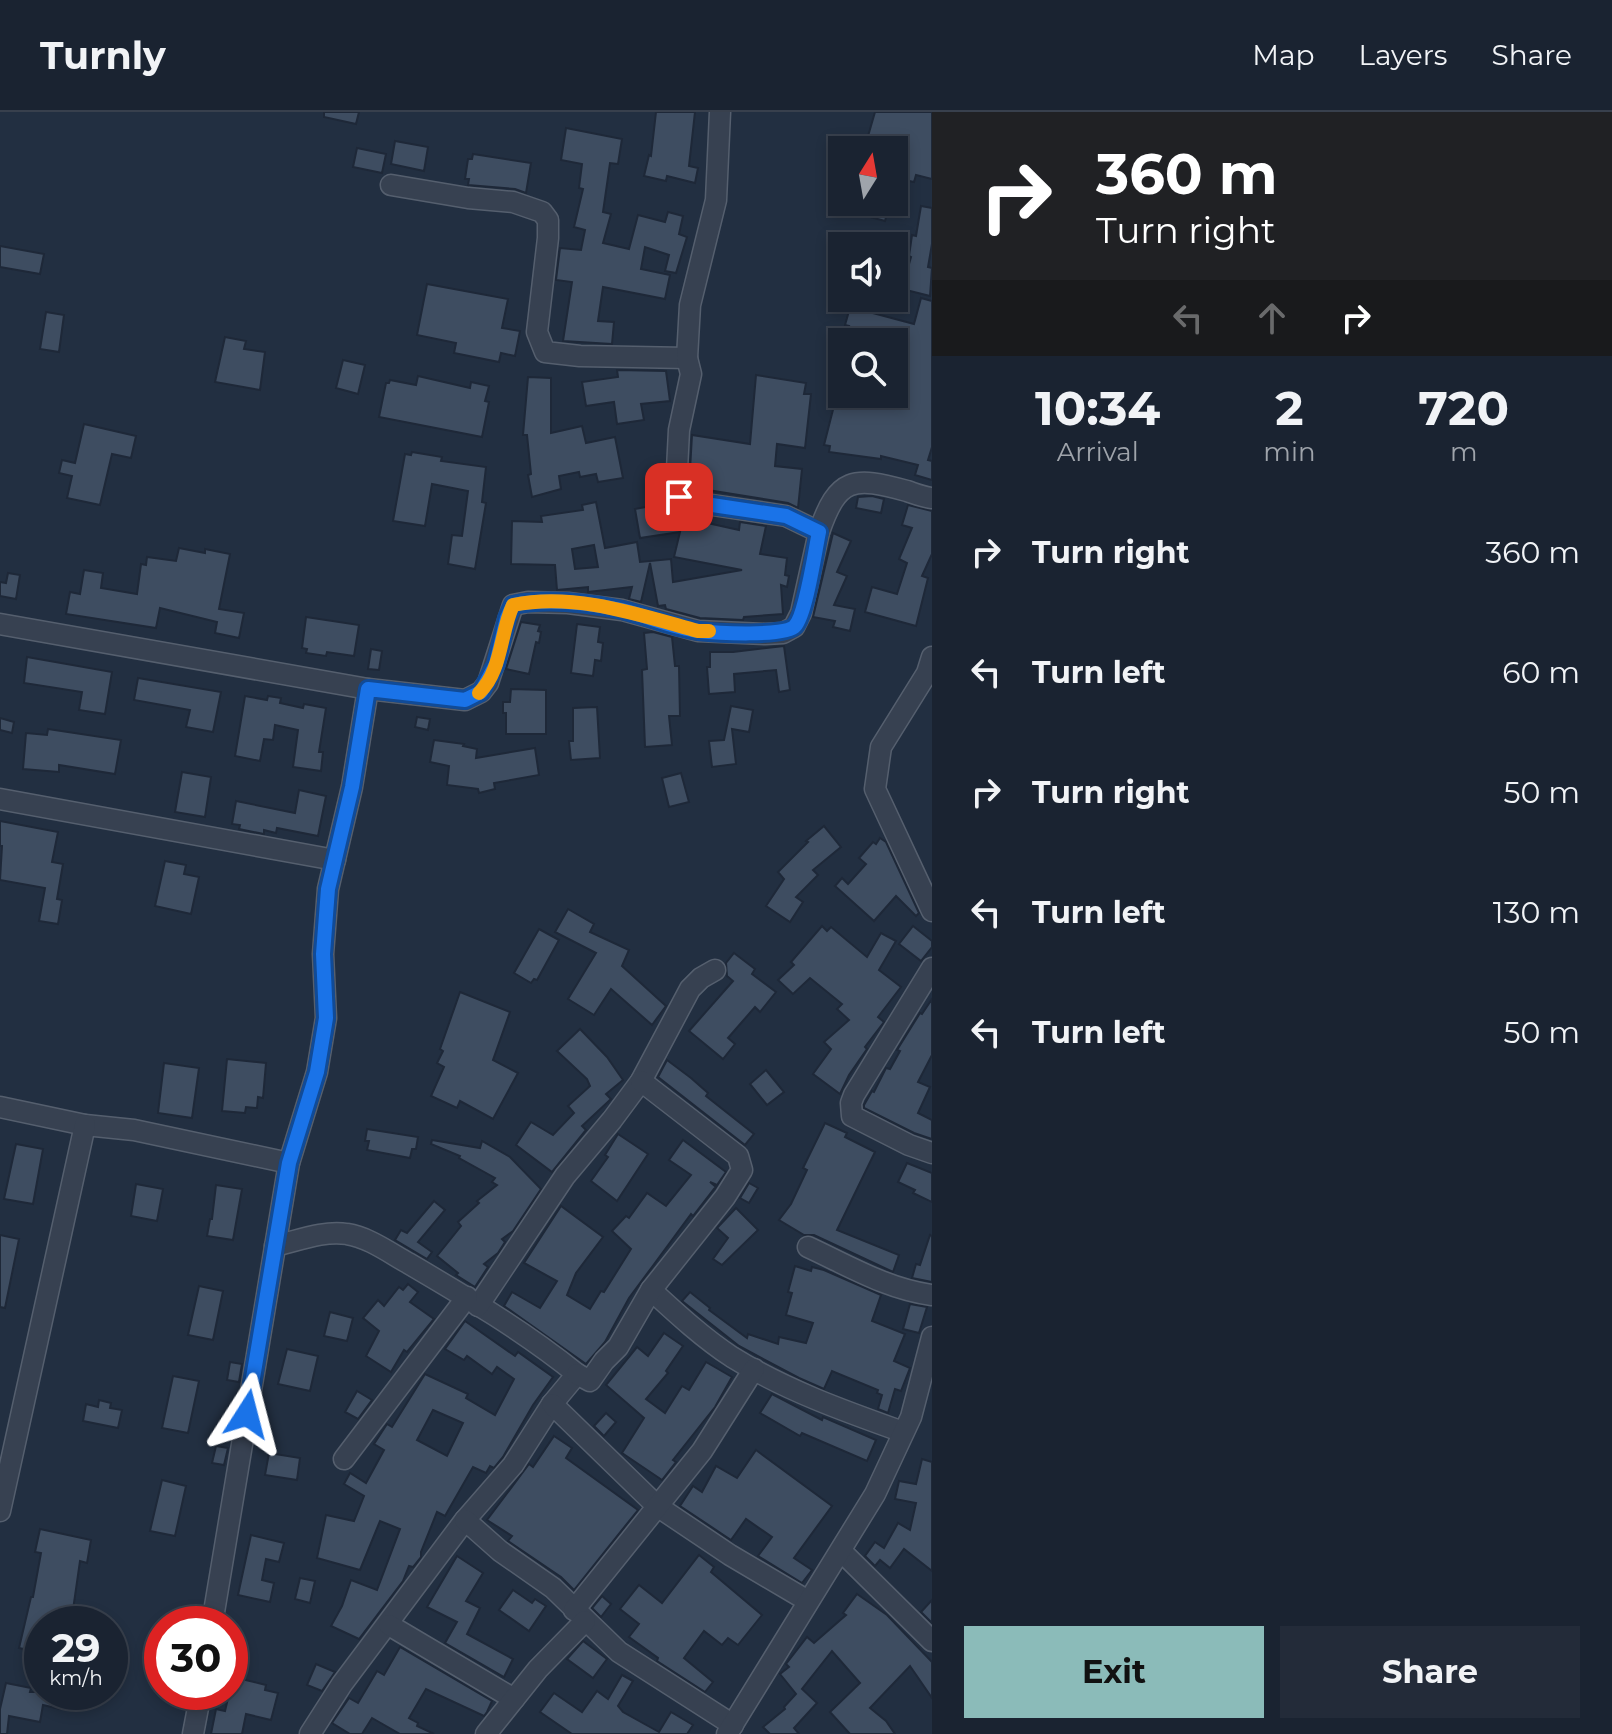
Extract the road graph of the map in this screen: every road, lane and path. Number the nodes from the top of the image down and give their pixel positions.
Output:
1 (720, 112) edge
2 (391, 185) dead end
3 (687, 358) junction
4 (932, 498) edge
5 (819, 532) junction
6 (0, 624) edge
7 (932, 657) edge
8 (368, 689) junction
9 (0, 799) edge
10 (335, 860) junction
11 (932, 911) edge
12 (932, 968) edge
13 (715, 970) dead end
14 (641, 1081) junction
15 (0, 1107) edge
16 (85, 1125) junction
17 (932, 1153) edge
18 (289, 1163) junction
19 (275, 1246) junction
20 (808, 1247) dead end
21 (651, 1290) junction
22 (932, 1295) edge
23 (472, 1302) junction
24 (932, 1337) edge
25 (754, 1369) junction
26 (577, 1374) junction
27 (552, 1404) junction
28 (903, 1432) junction
29 (344, 1459) dead end
30 (657, 1506) junction
31 (0, 1511) edge
32 (465, 1520) junction
33 (841, 1551) junction
34 (808, 1601) junction
35 (215, 1606) edge
36 (580, 1615) junction
37 (389, 1625) junction
38 (932, 1641) edge
39 (514, 1699) junction
40 (198, 1710) edge
41 (730, 1729) edge
42 (491, 1732) edge
43 (193, 1734) edge
44 (310, 1734) edge

1 - 3 street
2 - 3 street
3 - 5 street
4 - 5 street
5 - 8 street
6 - 8 street
7 - 11 street
8 - 10 street
9 - 10 street
10 - 18 street
12 - 17 street
13 - 14 street
14 - 21 street
14 - 23 street
15 - 16 street
16 - 18 street
16 - 31 street
18 - 19 street
19 - 23 street
19 - 35 street
20 - 22 street
21 - 25 street
21 - 26 street
23 - 26 street
23 - 29 street
24 - 28 street
25 - 28 street
25 - 30 street
26 - 27 street
27 - 30 street
27 - 32 street
28 - 33 street
30 - 34 street
30 - 36 street
32 - 36 street
32 - 37 street
33 - 34 street
33 - 38 street
34 - 41 street
36 - 39 street
36 - 41 street
37 - 39 street
37 - 44 street
39 - 42 street
40 - 43 street

